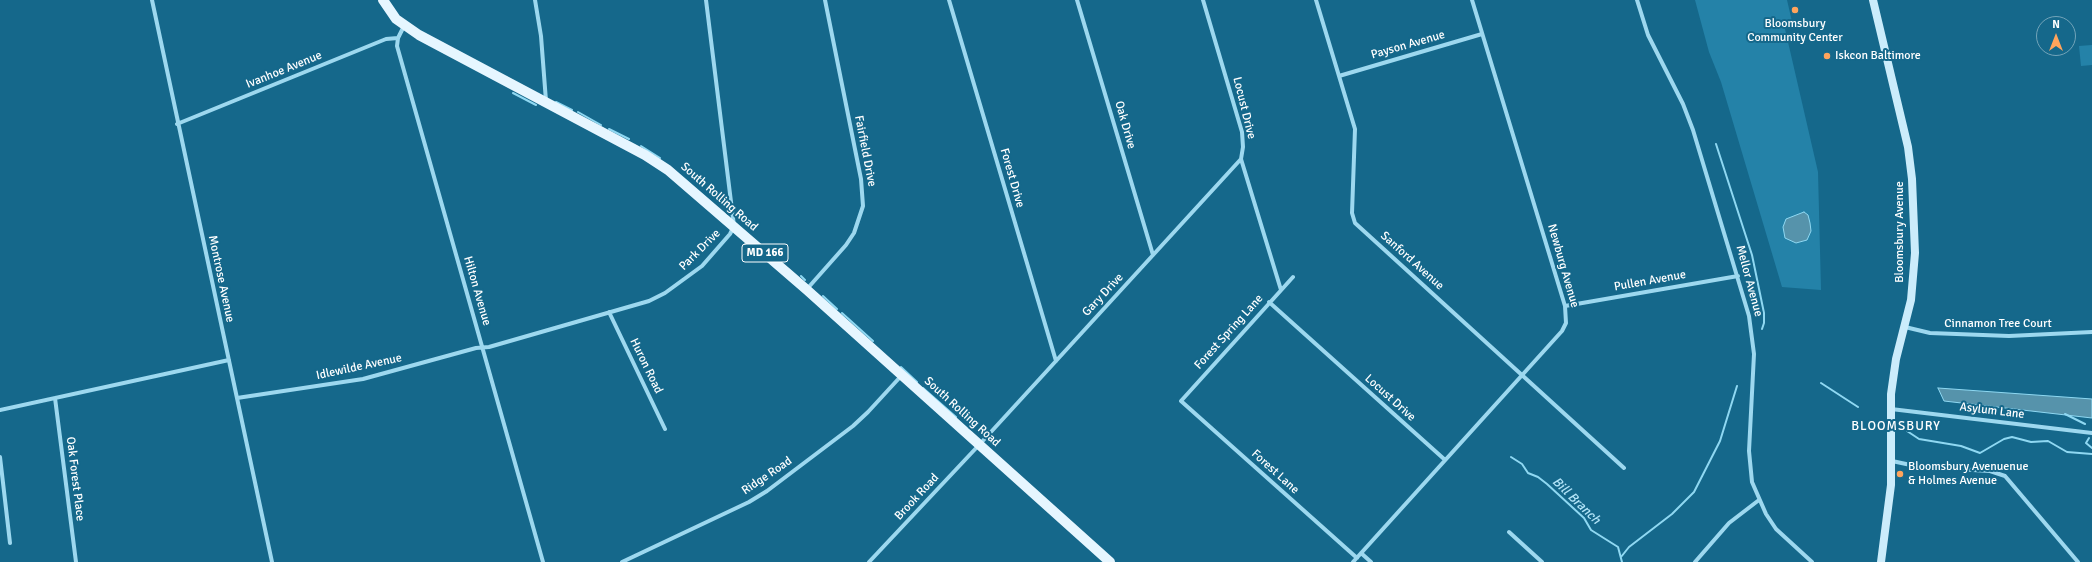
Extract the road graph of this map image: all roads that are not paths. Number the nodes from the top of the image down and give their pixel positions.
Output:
1 (152, 0) edge
2 (383, 0) edge
3 (535, 0) edge
4 (706, 0) edge
5 (825, 0) edge
6 (949, 0) edge
7 (1077, 0) edge
8 (1203, 0) edge
9 (1316, 0) edge
10 (1472, 0) edge
11 (1637, 0) edge
12 (1873, 0) edge
13 (404, 26) junction
14 (1482, 34) junction
15 (398, 38) junction
16 (1339, 76) junction
17 (546, 103) junction
18 (177, 124) junction
19 (1241, 159) junction
20 (734, 226) junction
21 (1153, 256) junction
22 (1738, 276) junction
23 (1293, 277) dead end
24 (807, 290) junction
25 (1280, 290) junction
26 (1269, 302) junction
27 (1565, 306) junction
28 (609, 312) junction
29 (1905, 328) junction
30 (2092, 332) edge
31 (483, 347) junction
32 (229, 360) junction
33 (1056, 361) junction
34 (902, 374) junction
35 (1522, 374) junction
36 (54, 398) junction
37 (237, 398) junction
38 (1181, 400) joint
39 (1891, 409) junction
40 (0, 410) edge
41 (665, 429) dead end
42 (2092, 433) edge
43 (979, 445) junction
44 (0, 456) edge
45 (1444, 459) junction
46 (1892, 461) junction
47 (1624, 468) dead end
48 (1759, 500) junction
49 (1509, 532) dead end
50 (10, 544) dead end
51 (1361, 553) junction
52 (1357, 558) junction
53 (76, 562) edge
54 (272, 562) edge
55 (543, 562) edge
56 (622, 562) edge
57 (869, 562) edge
58 (1110, 562) edge
59 (1353, 562) edge
60 (1372, 562) edge
61 (1542, 562) edge
62 (1695, 562) edge
63 (1812, 562) edge
64 (1881, 562) edge
65 (2078, 562) edge

1 - 18 street, Montrose Avenue
2 - 13 main road, South Rolling Road / MD 166
3 - 17 street
4 - 20 street, Park Drive
5 - 24 street, Fairfield Drive
6 - 33 street, Forest Drive
7 - 21 street, Oak Drive
8 - 19 street, Locust Drive
9 - 16 street, Sanford Avenue
10 - 14 street, Newburg Avenue
11 - 22 street, Mellor Avenue
12 - 29 main road, Bloomsbury Avenue
13 - 15 street
13 - 17 main road, South Rolling Road / MD 166
14 - 16 street, Payson Avenue
14 - 27 street, Newburg Avenue
15 - 18 street, Ivanhoe Avenue
15 - 31 street, Hilton Avenue
16 - 35 street, Sanford Avenue
17 - 20 main road, South Rolling Road / MD 166
18 - 32 street, Montrose Avenue
19 - 21 street, Gary Drive
19 - 25 street, Locust Drive
20 - 24 main road, South Rolling Road / MD 166
20 - 28 street, Park Drive
21 - 33 street, Gary Drive
22 - 27 street, Pullen Avenue
22 - 48 street, Mellor Avenue
23 - 25 street, Forest Spring Lane
24 - 34 main road, South Rolling Road / MD 166
25 - 26 street, Forest Spring Lane
26 - 38 street, Forest Spring Lane
26 - 45 street, Locust Drive
27 - 35 street, Newburg Avenue
28 - 31 street, Park Drive
28 - 41 street, Huron Road
29 - 30 street, Cinnamon Tree Court
29 - 39 main road, Bloomsbury Avenue
31 - 37 street, Idlewilde Avenue
31 - 55 street, Hilton Avenue
32 - 36 street
32 - 37 street, Montrose Avenue
33 - 43 street, Gary Drive
34 - 43 main road, South Rolling Road / MD 166
34 - 56 street, Ridge Road
35 - 45 street, Newburg Avenue
35 - 47 street, Sanford Avenue
36 - 40 street
36 - 53 street, Oak Forest Place
37 - 54 street, Montrose Avenue
38 - 52 street, Forest Lane
39 - 42 street, Asylum Lane
39 - 46 main road, Bloomsbury Avenue
43 - 57 street, Brook Road
43 - 58 main road, South Rolling Road / MD 166
44 - 50 street
45 - 51 street, Newburg Avenue
46 - 64 main road, Bloomsbury Avenue
46 - 65 street
48 - 62 street
48 - 63 street, Mellor Avenue
49 - 61 street
51 - 52 street, Newburg Avenue
51 - 60 street
52 - 59 street, Newburg Avenue

